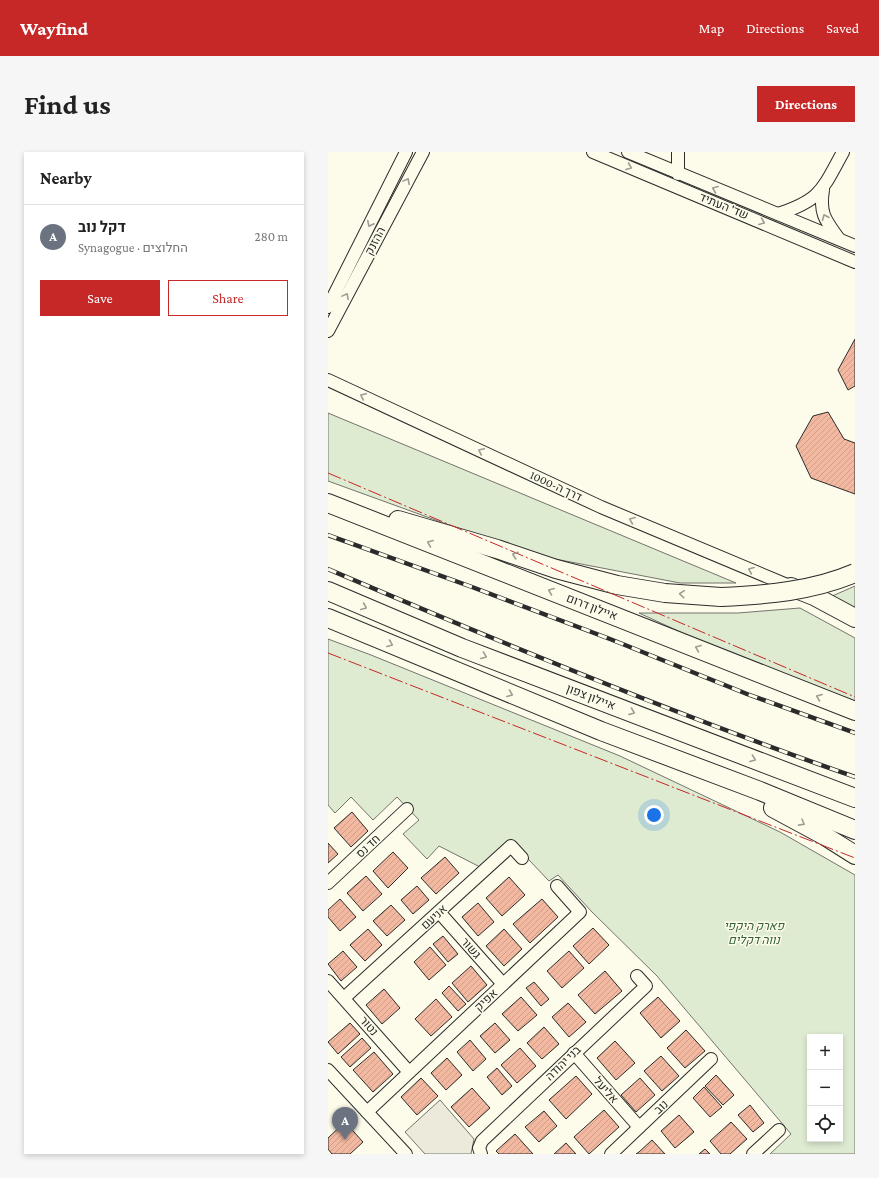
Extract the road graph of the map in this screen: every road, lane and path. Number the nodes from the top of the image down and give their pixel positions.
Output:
1 (406, 152) edge
2 (423, 152) edge
3 (593, 152) edge
4 (629, 152) edge
5 (678, 152) edge
6 (843, 152) edge
7 (678, 174) junction
8 (823, 190) junction
9 (778, 214) junction
10 (840, 240) junction
11 (855, 246) edge
12 (855, 262) edge
13 (328, 307) edge
14 (328, 330) edge
15 (328, 370) edge
16 (328, 380) edge
17 (341, 386) junction
18 (328, 499) edge
19 (328, 503) edge
20 (855, 573) edge
21 (787, 585) joint
22 (328, 591) edge
23 (328, 618) edge
24 (855, 618) edge
25 (855, 711) edge
26 (601, 731) junction
27 (855, 798) edge
28 (407, 809) dead end
29 (855, 830) edge
30 (855, 856) edge
31 (522, 858) dead end
32 (328, 883) edge
33 (557, 886) dead end
34 (439, 912) junction
35 (637, 976) dead end
36 (328, 981) edge
37 (503, 984) junction
38 (344, 998) junction
39 (574, 1054) junction
40 (711, 1059) dead end
41 (328, 1070) edge
42 (409, 1072) junction
43 (367, 1112) junction
44 (639, 1128) junction
45 (779, 1130) dead end
46 (406, 1154) edge
47 (481, 1154) edge
48 (611, 1154) edge
49 (753, 1154) edge

1 -> 13 street, ההזנק
14 -> 2 street, ההזנק
3 -> 12 street, שד' העתיד
4 - 7 street, שד' העתיד
5 - 7 street
6 - 8 street
9 -> 7 street, שד' העתיד
8 - 9 street
10 -> 8 street
9 - 10 street, שד' העתיד
10 - 11 street, שד' העתיד
15 - 17 street
16 - 17 street, דרך ה-1000
21 -> 17 street, דרך ה-1000
20 -> 18 highway, bridge
25 -> 19 highway, איילון דרום
21 - 24 highway
22 -> 27 highway, איילון צפון
23 -> 26 highway
26 - 29 highway
26 -> 30 highway
28 - 32 street, חד נס
31 - 34 street, אניעם
33 - 37 street, אפיק
34 - 37 street, גשור
34 - 38 street, אניעם
35 - 39 street, בני יהודה
36 - 38 street, נטור
37 - 42 street, אפיק
38 - 42 street, נטור
39 - 44 street, אליעל
39 - 47 street, בני יהודה
40 - 44 street, נוב
41 - 43 street
42 - 43 street, אפיק
43 - 46 street
44 - 48 street, נוב
45 - 49 street

